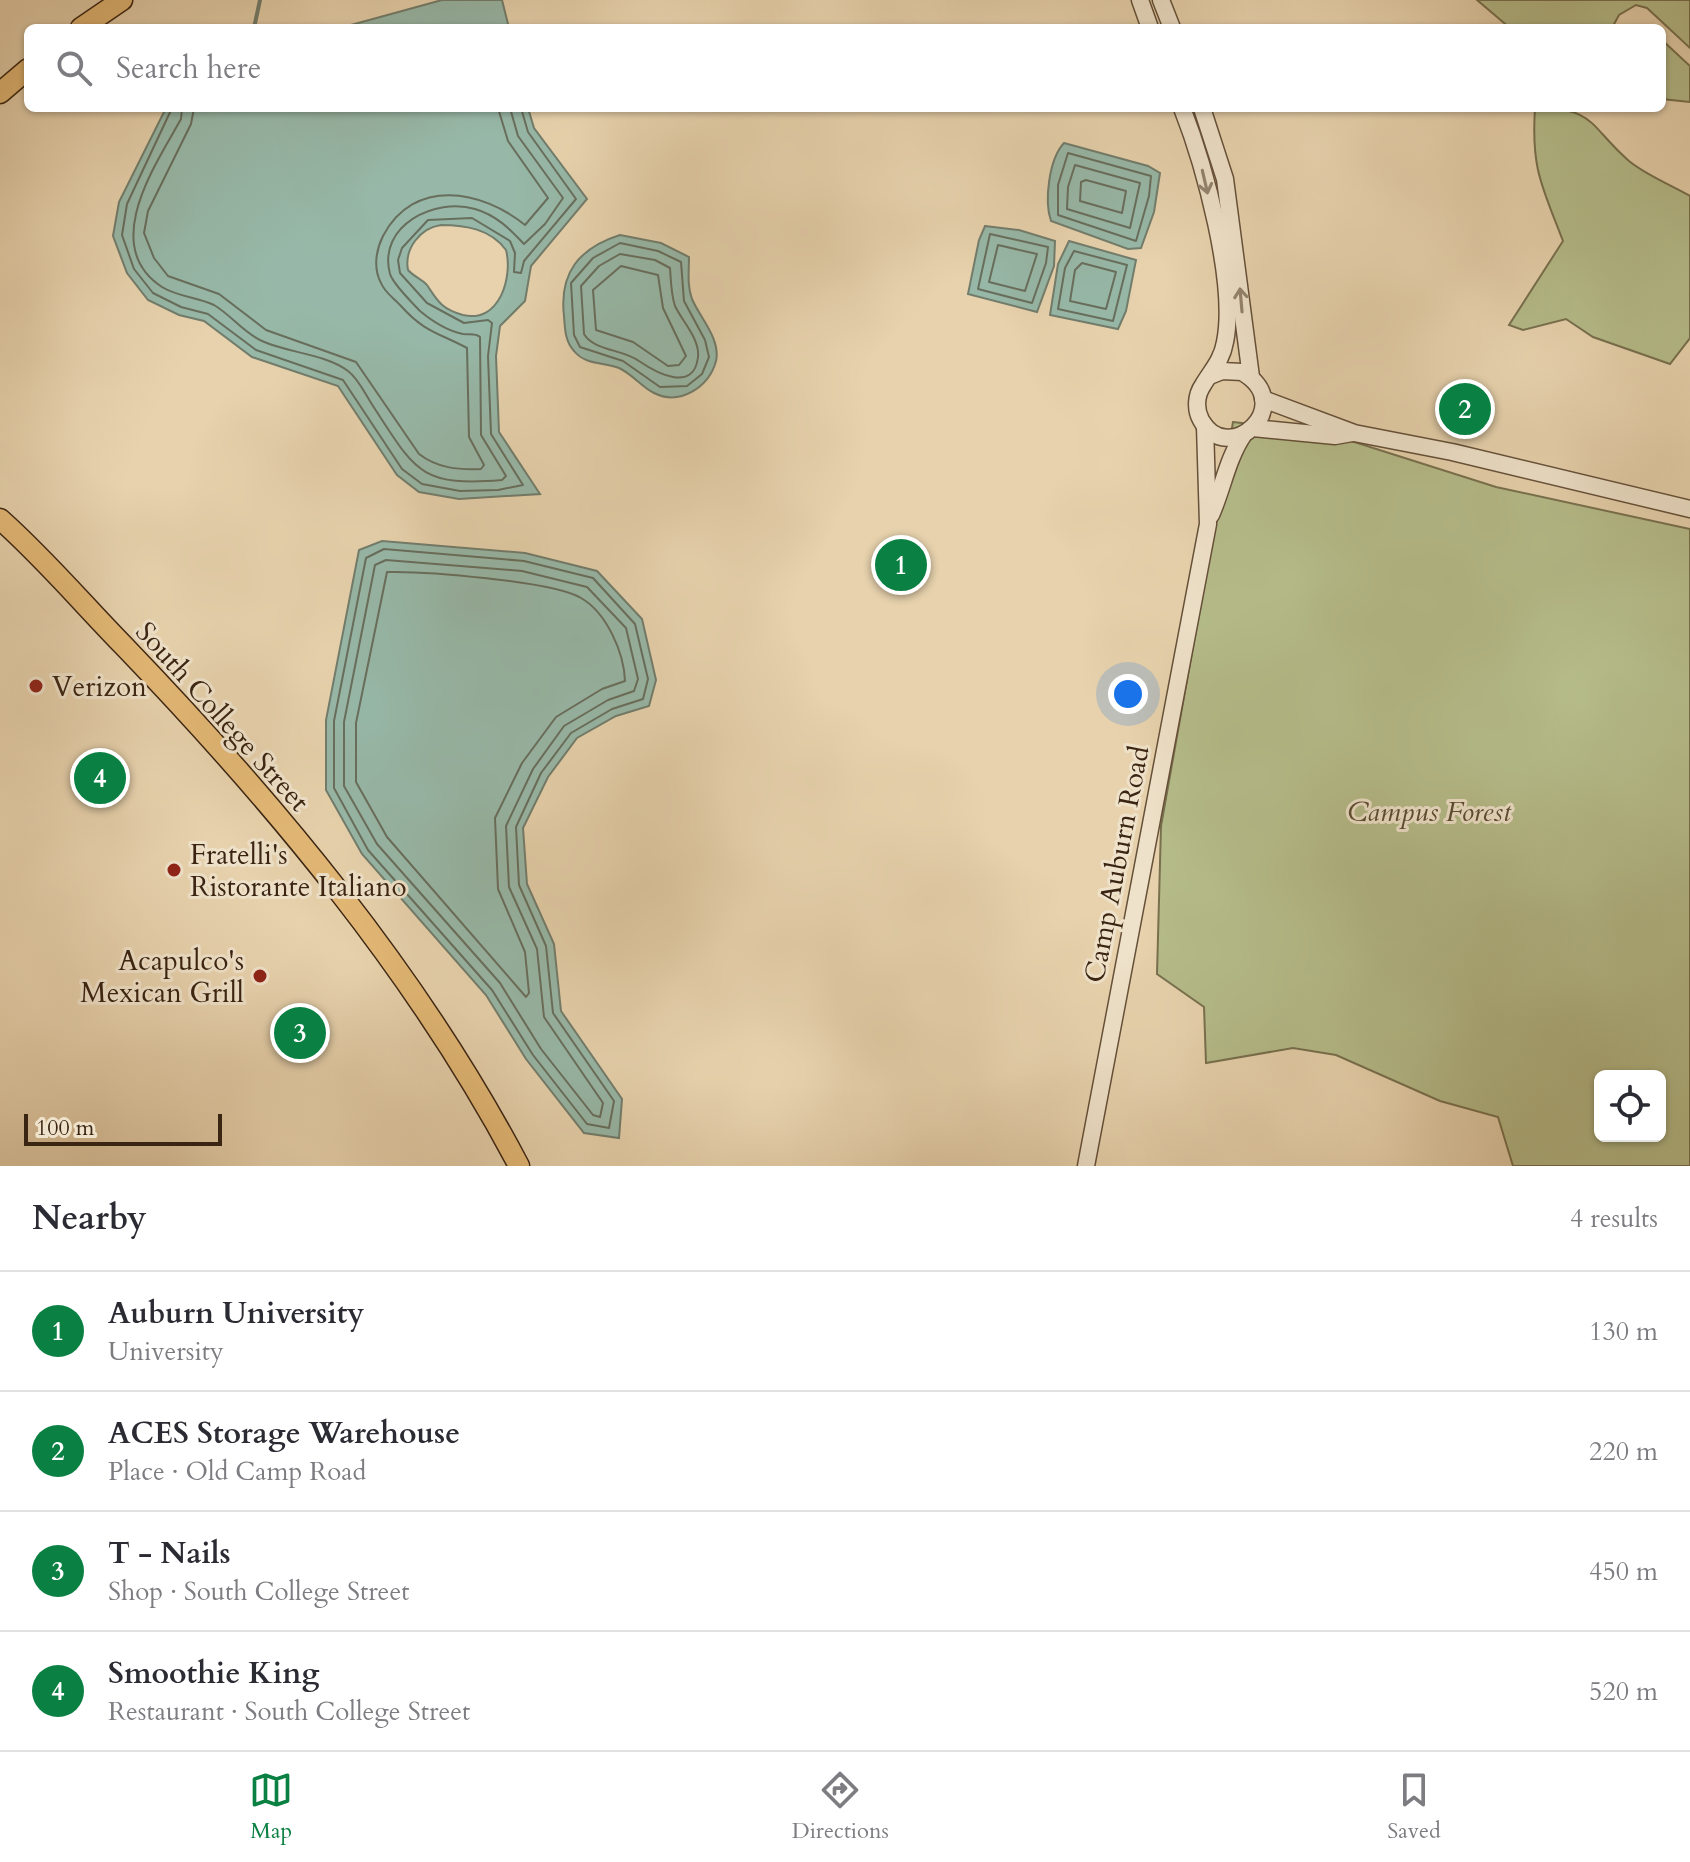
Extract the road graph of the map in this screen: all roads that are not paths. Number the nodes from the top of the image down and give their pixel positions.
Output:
1 (122, 0) edge
2 (1140, 0) edge
3 (1161, 0) edge
4 (87, 24) edge
5 (1149, 24) edge
6 (1170, 24) edge
7 (24, 72) edge
8 (0, 93) edge
9 (1183, 112) edge
10 (1203, 112) edge
11 (1212, 375) junction
12 (1251, 377) junction
13 (1263, 399) junction
14 (1205, 426) junction
15 (1248, 431) junction
16 (1354, 433) junction
17 (1690, 509) edge
18 (0, 519) edge
19 (1208, 524) junction
20 (519, 1166) edge
21 (1086, 1166) edge

1 - 4 main road
2 - 5 street
3 - 6 street
7 - 8 main road
9 -> 11 street
12 -> 10 street
11 - 12 street
11 - 14 street
12 - 13 street
13 - 15 street
13 - 16 street
14 - 15 street
14 - 19 street, Camp Auburn Road
15 - 16 street
15 - 19 street, Camp Auburn Road
16 - 17 street
18 - 20 main road, South College Street
19 - 21 street, Camp Auburn Road

